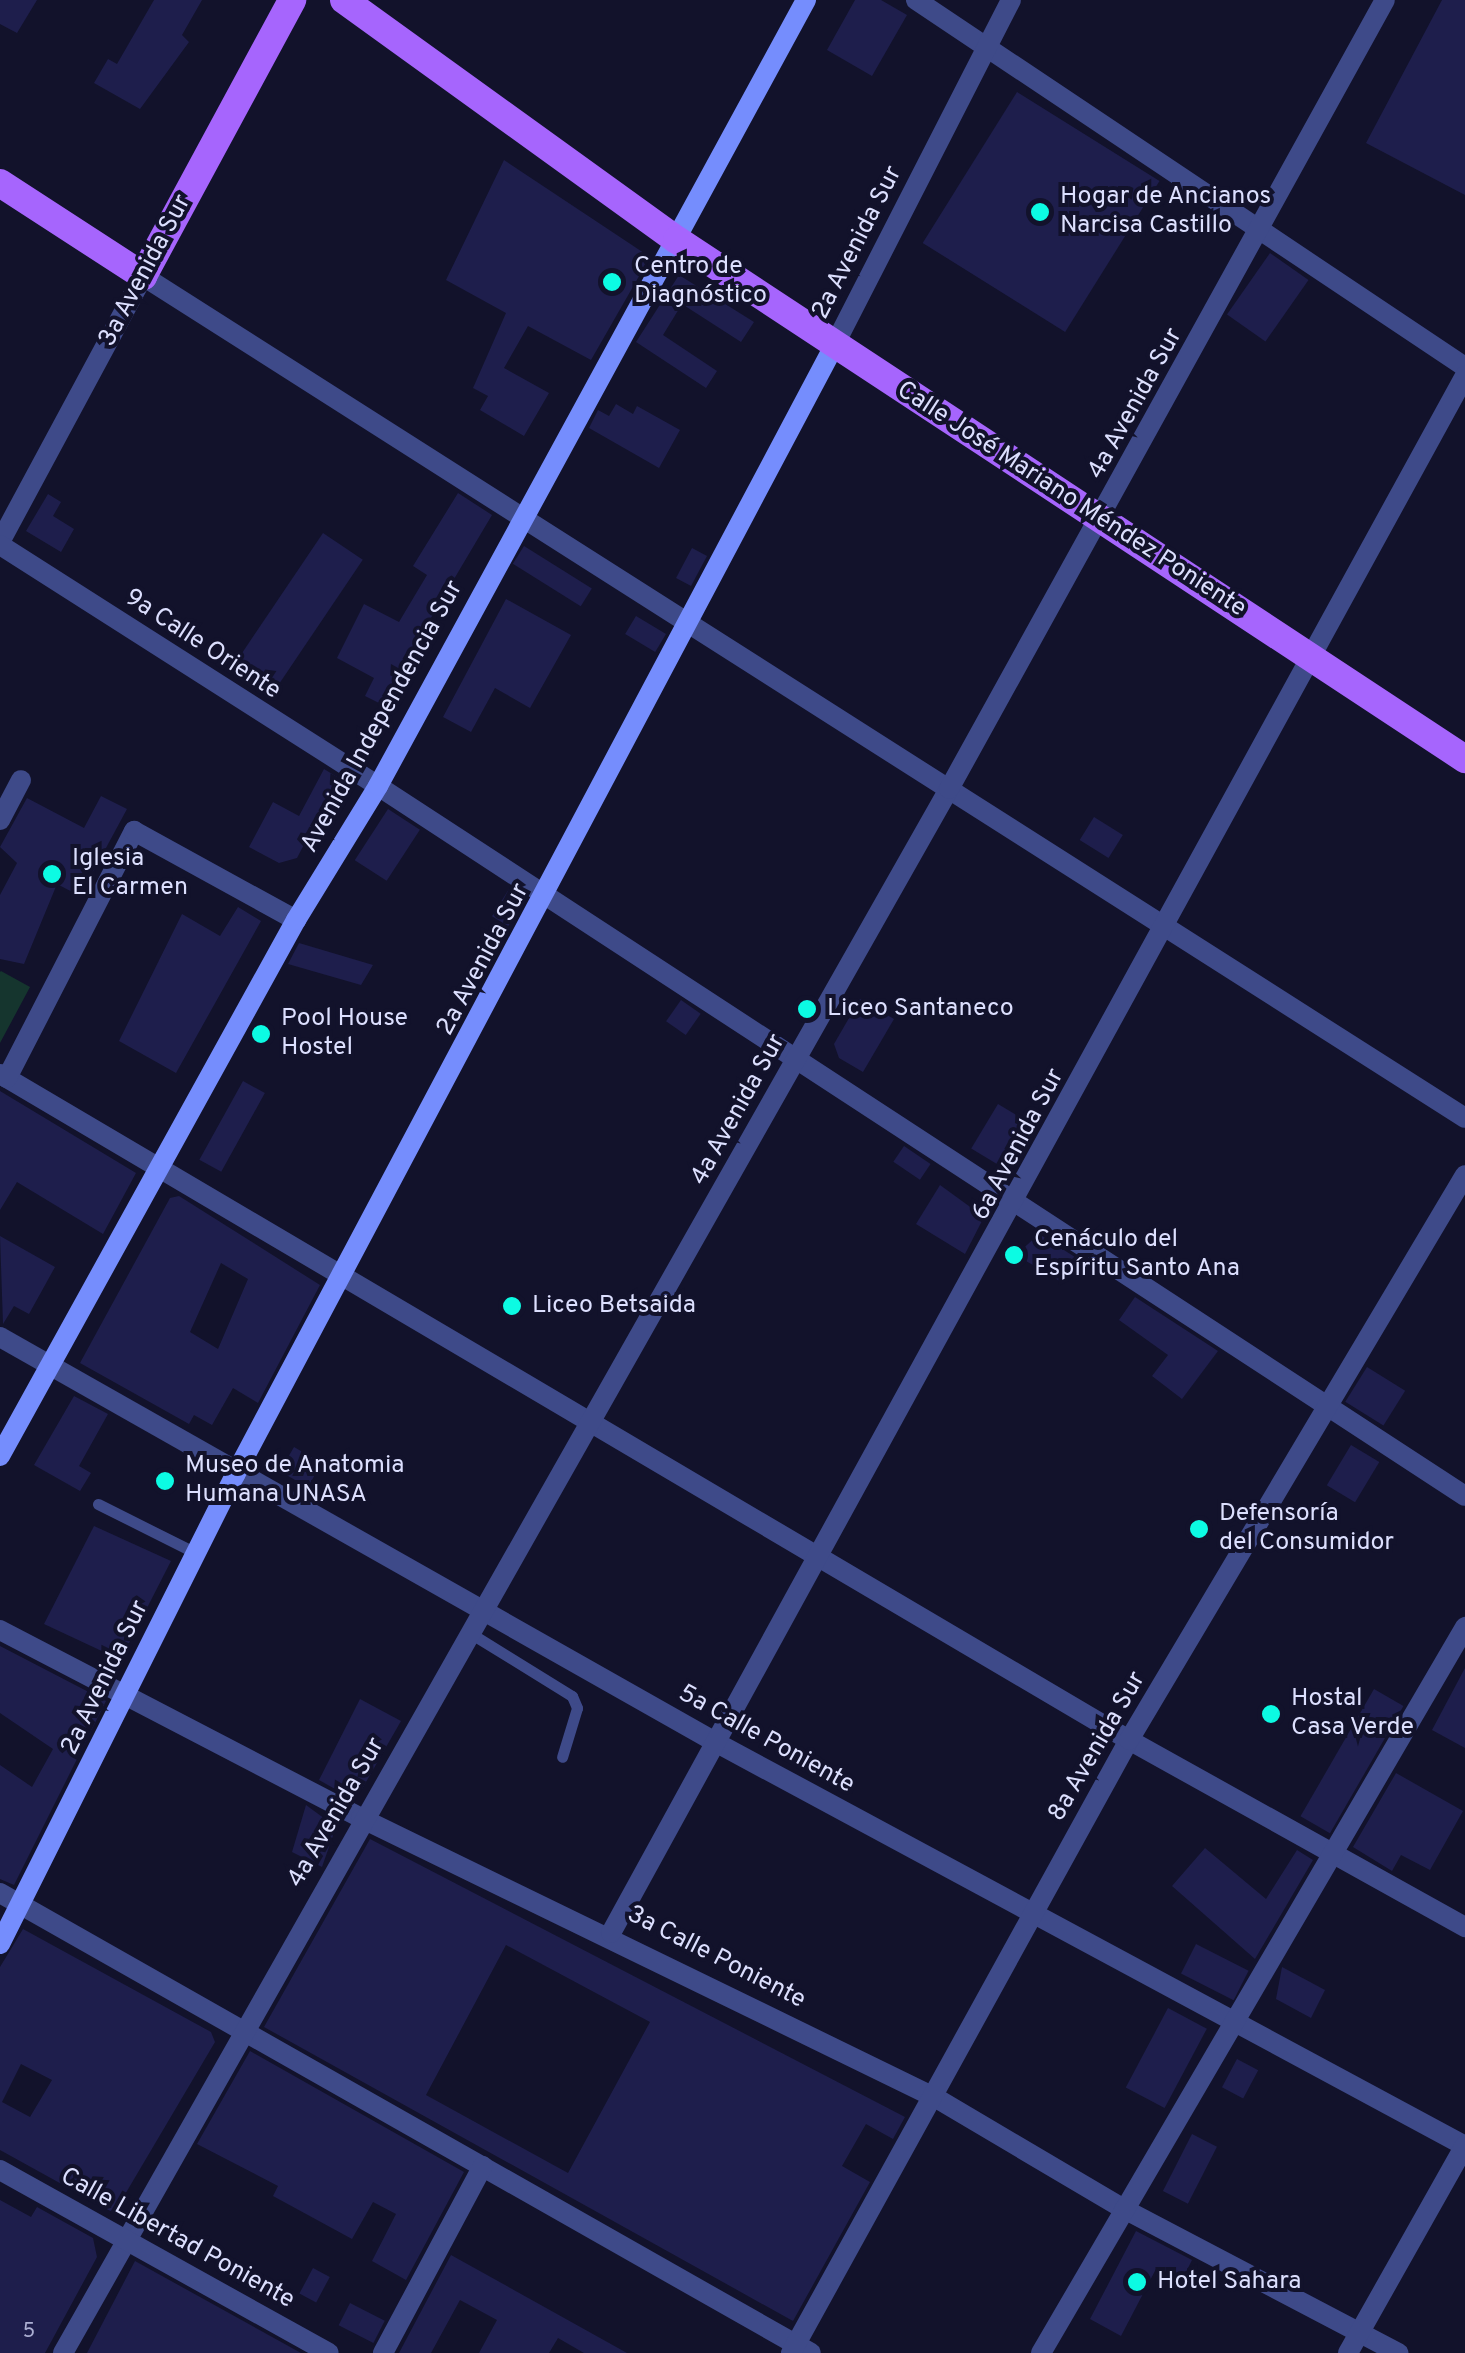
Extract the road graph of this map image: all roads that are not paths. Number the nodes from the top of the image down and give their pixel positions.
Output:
1 (292, 0) edge
2 (344, 0) edge
3 (806, 0) edge
4 (916, 0) edge
5 (1011, 0) edge
6 (1385, 0) edge
7 (986, 46) junction
8 (0, 183) edge
9 (1261, 230) junction
10 (678, 240) junction
11 (143, 276) junction
12 (835, 344) junction
13 (1465, 366) edge
14 (1465, 376) edge
15 (1100, 518) junction
16 (522, 520) junction
17 (0, 544) edge
18 (692, 625) junction
19 (1311, 658) junction
20 (1465, 759) edge
21 (21, 780) dead end
22 (378, 786) junction
23 (949, 790) junction
24 (0, 820) edge
25 (548, 894) junction
26 (296, 920) junction
27 (1165, 927) junction
28 (796, 1056) junction
29 (3, 1076) edge
30 (1465, 1118) edge
31 (162, 1168) junction
32 (1465, 1175) edge
33 (1017, 1202) junction
34 (342, 1276) junction
35 (0, 1337) edge
36 (51, 1365) junction
37 (1326, 1408) junction
38 (593, 1420) junction
39 (0, 1456) edge
40 (235, 1475) junction
41 (1465, 1496) edge
42 (98, 1504) dead end
43 (196, 1553) junction
44 (823, 1554) junction
45 (484, 1610) junction
46 (1465, 1627) edge
47 (0, 1630) edge
48 (470, 1634) junction
49 (126, 1695) junction
50 (1129, 1740) junction
51 (718, 1743) junction
52 (562, 1757) dead end
53 (361, 1818) junction
54 (1330, 1854) junction
55 (0, 1893) edge
56 (22, 1903) junction
57 (1034, 1912) junction
58 (1465, 1927) edge
59 (611, 1933) junction
60 (0, 1944) edge
61 (1232, 2020) junction
62 (246, 2028) junction
63 (936, 2098) junction
64 (1465, 2146) edge
65 (483, 2166) junction
66 (0, 2170) edge
67 (1124, 2208) junction
68 (125, 2238) junction
69 (1360, 2331) junction
70 (799, 2350) edge
71 (63, 2353) edge
72 (329, 2353) edge
73 (382, 2353) edge
74 (1040, 2353) edge
75 (1348, 2353) edge
76 (1398, 2353) edge

1 - 11 main road, 3a Avenida Sur
2 - 10 main road, Calle José Mariano Méndez Poniente
3 - 10 main road, Avenida Independencia Sur
4 - 7 street
5 - 7 street, 2a Avenida Sur
6 - 9 street, 4a Avenida Sur
7 - 9 street
7 - 12 street, 2a Avenida Sur
8 - 11 main road
9 - 13 street
9 - 15 street, 4a Avenida Sur
10 - 12 main road, Calle José Mariano Méndez Poniente
10 - 16 main road, Avenida Independencia Sur
11 - 16 street
11 - 17 street, 3a Avenida Sur
12 - 15 main road, Calle José Mariano Méndez Poniente
12 - 18 main road, 2a Avenida Sur
14 - 19 street, 6a Avenida Sur
15 - 19 main road, Calle José Mariano Méndez Poniente
15 - 23 street, 4a Avenida Sur
16 - 18 street
16 - 22 main road, Avenida Independencia Sur
17 - 22 street, 9a Calle Oriente
18 - 23 street
18 - 25 main road, 2a Avenida Sur
19 - 20 main road, Calle José Mariano Méndez Poniente
19 - 27 street, 6a Avenida Sur
21 - 24 street
22 - 25 street, 9a Calle Oriente
22 - 26 main road, Avenida Independencia Sur
23 - 27 street
23 - 28 street, 4a Avenida Sur
25 - 28 street, 9a Calle Oriente
25 - 34 main road, 2a Avenida Sur
26 - 29 street
26 - 31 main road, Avenida Independencia Sur
27 - 30 street
27 - 33 street, 6a Avenida Sur
28 - 33 street, 9a Calle Oriente
28 - 38 street, 4a Avenida Sur
29 - 31 street
31 - 34 street
31 - 36 main road, Avenida Independencia Sur
32 - 37 street, 8a Avenida Sur
33 - 37 street, 9a Calle Oriente
33 - 44 street, 6a Avenida Sur
34 - 38 street
34 - 40 main road, 2a Avenida Sur
35 - 36 street, 5a Calle Poniente
36 - 39 main road, Avenida Independencia Sur
36 - 40 street, 5a Calle Poniente
37 - 41 street, 9a Calle Oriente
37 - 50 street, 8a Avenida Sur
38 - 44 street
38 - 45 street, 4a Avenida Sur
40 - 43 main road, 2a Avenida Sur
40 - 45 street, 5a Calle Poniente
42 - 43 lane
43 - 49 main road, 2a Avenida Sur
44 - 50 street
44 - 51 street, 6a Avenida Sur
45 - 48 street, 4a Avenida Sur
45 - 51 street, 5a Calle Poniente
46 - 54 street
47 - 49 street, 3a Calle Poniente
48 - 52 lane
48 - 53 street, 4a Avenida Sur
49 - 53 street, 3a Calle Poniente
49 - 56 main road, 2a Avenida Sur
50 - 54 street
50 - 57 street, 8a Avenida Sur
51 - 57 street, 5a Calle Poniente
51 - 59 street, 6a Avenida Sur
53 - 59 street, 3a Calle Poniente
53 - 62 street, 4a Avenida Sur
54 - 58 street
54 - 61 street
55 - 56 street
56 - 60 main road, 2a Avenida Sur
56 - 62 street
57 - 61 street, 5a Calle Poniente
57 - 63 street, 8a Avenida Sur
59 - 63 street, 3a Calle Poniente
61 - 64 street, 5a Calle Poniente
61 - 67 street
62 - 65 street
62 - 68 street, 4a Avenida Sur
63 - 67 street, 3a Calle Poniente
63 - 70 street, 8a Avenida Sur
64 - 69 street
65 - 70 street
65 - 73 street
66 - 68 street, Calle Libertad Poniente
67 - 69 street, 3a Calle Poniente
67 - 74 street
68 - 71 street, 4a Avenida Sur
68 - 72 street, Calle Libertad Poniente
69 - 75 street
69 - 76 street, 3a Calle Poniente

